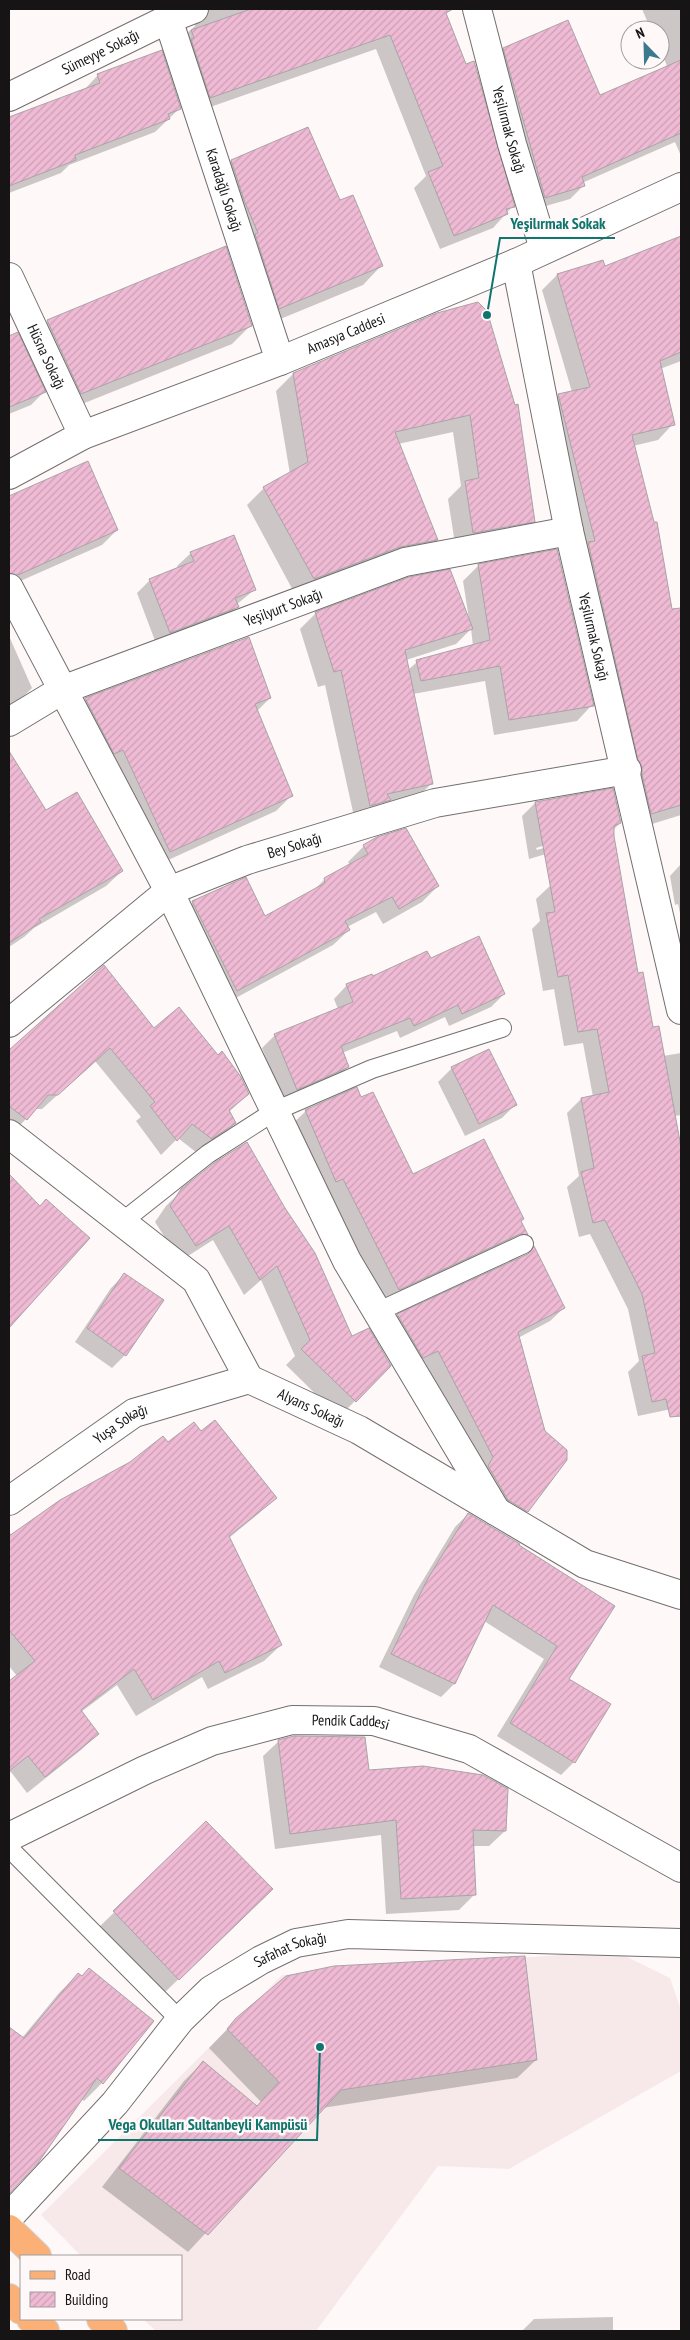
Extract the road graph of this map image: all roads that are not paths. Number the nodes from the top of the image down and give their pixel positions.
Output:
1 (194, 9) edge
2 (480, 10) edge
3 (168, 18) junction
4 (9, 97) edge
5 (681, 187) edge
6 (544, 249) junction
7 (516, 263) junction
8 (9, 277) edge
9 (280, 361) junction
10 (83, 435) junction
11 (9, 475) edge
12 (569, 530) junction
13 (9, 588) edge
14 (62, 690) junction
15 (9, 722) edge
16 (627, 770) junction
17 (169, 891) junction
18 (681, 1010) edge
19 (9, 1023) edge
20 (502, 1028) dead end
21 (275, 1111) junction
22 (9, 1134) edge
23 (122, 1222) junction
24 (524, 1244) dead end
25 (377, 1312) junction
26 (249, 1379) junction
27 (9, 1501) edge
28 (496, 1512) junction
29 (681, 1595) edge
30 (9, 1837) edge
31 (9, 1848) edge
32 (681, 1868) edge
33 (681, 1943) edge
34 (180, 2020) junction
35 (9, 2217) edge
36 (9, 2229) edge
37 (36, 2255) edge
38 (9, 2298) edge
39 (20, 2309) edge
40 (33, 2320) edge
41 (102, 2320) edge
42 (45, 2331) edge
43 (114, 2331) edge

1 - 3 street, Sümeyye Sokağı
2 - 6 street, Yeşilırmak Sokağı
3 - 4 street, Sümeyye Sokağı
3 - 9 street, Karadağlı Sokağı
5 - 6 street, Amasya Caddesi
6 - 7 street, Amasya Caddesi
7 - 9 street, Amasya Caddesi
7 - 12 street, Yeşilırmak Sokağı
8 - 10 street, Hüsna Sokağı
9 - 10 street, Amasya Caddesi
10 - 11 street, Amasya Caddesi
12 - 14 street, Yeşilyurt Sokağı
12 - 16 street, Yeşilırmak Sokağı
13 - 14 street
14 - 15 street, Yeşilyurt Sokağı
14 - 17 street
16 - 17 street, Bey Sokağı
16 - 18 street, Yeşilırmak Sokağı
17 - 19 street, Bey Sokağı
17 - 21 street
20 - 21 lane
21 - 23 lane
21 - 25 street
22 - 23 street
23 - 26 street
24 - 25 lane
25 - 28 street
26 - 27 street, Yuşa Sokağı
26 - 28 street, Alyans Sokağı
28 - 29 street, Alyans Sokağı
30 - 32 street, Pendik Caddesi
31 - 34 lane
33 - 34 street, Safahat Sokağı
34 - 35 street, Safahat Sokağı
36 - 37 main road
38 - 39 main road
40 - 42 main road
41 - 43 main road

